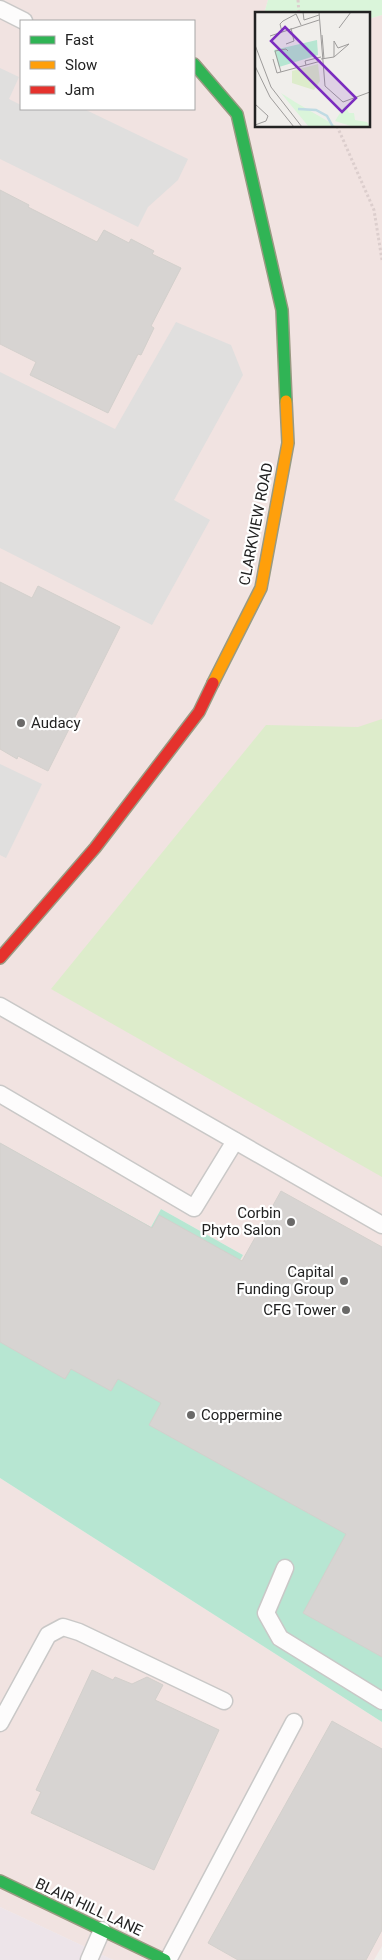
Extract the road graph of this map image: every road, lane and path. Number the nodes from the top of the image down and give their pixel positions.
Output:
1 (0, 10) edge
2 (22, 20) edge
3 (195, 65) edge
4 (338, 128) edge
5 (382, 260) edge
6 (0, 958) edge
7 (0, 1006) edge
8 (0, 1094) edge
9 (234, 1141) junction
10 (382, 1225) edge
11 (285, 1568) dead end
12 (224, 1701) dead end
13 (382, 1701) edge
14 (294, 1722) dead end
15 (0, 1724) edge
16 (0, 1881) edge
17 (102, 1930) junction
18 (88, 1960) edge
19 (167, 1960) edge

1 - 2 lane
3 - 6 street, CLARKVIEW ROAD
4 - 5 path
7 - 9 lane
8 - 9 lane
9 - 10 lane
11 - 13 lane
12 - 15 lane
14 - 19 lane
16 - 17 street, BLAIR HILL LANE
17 - 18 lane
17 - 19 street, BLAIR HILL LANE

